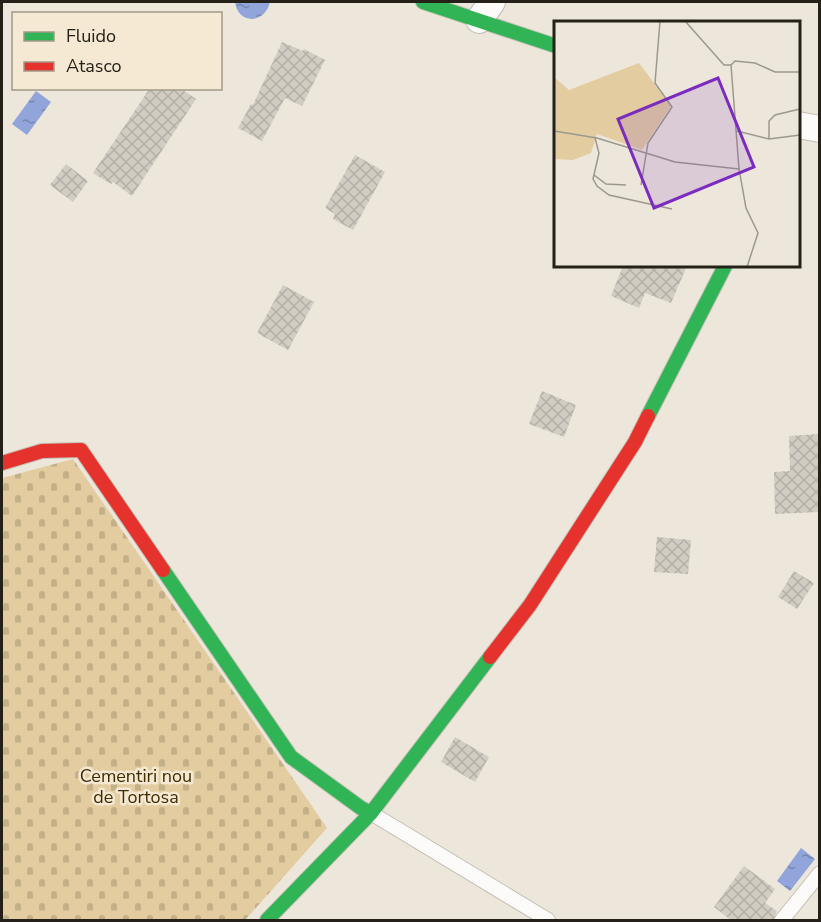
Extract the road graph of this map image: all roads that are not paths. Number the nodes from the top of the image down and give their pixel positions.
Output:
1 (423, 2) edge
2 (485, 11) edge
3 (554, 46) edge
4 (800, 125) edge
5 (819, 129) edge
6 (724, 267) edge
7 (2, 463) edge
8 (371, 813) junction
9 (819, 873) edge
10 (267, 921) edge
11 (548, 921) edge
12 (782, 921) edge

1 - 2 street
2 - 3 street
4 - 5 street
6 - 8 street
7 - 8 street
8 - 10 street
8 - 11 lane
9 - 12 lane

